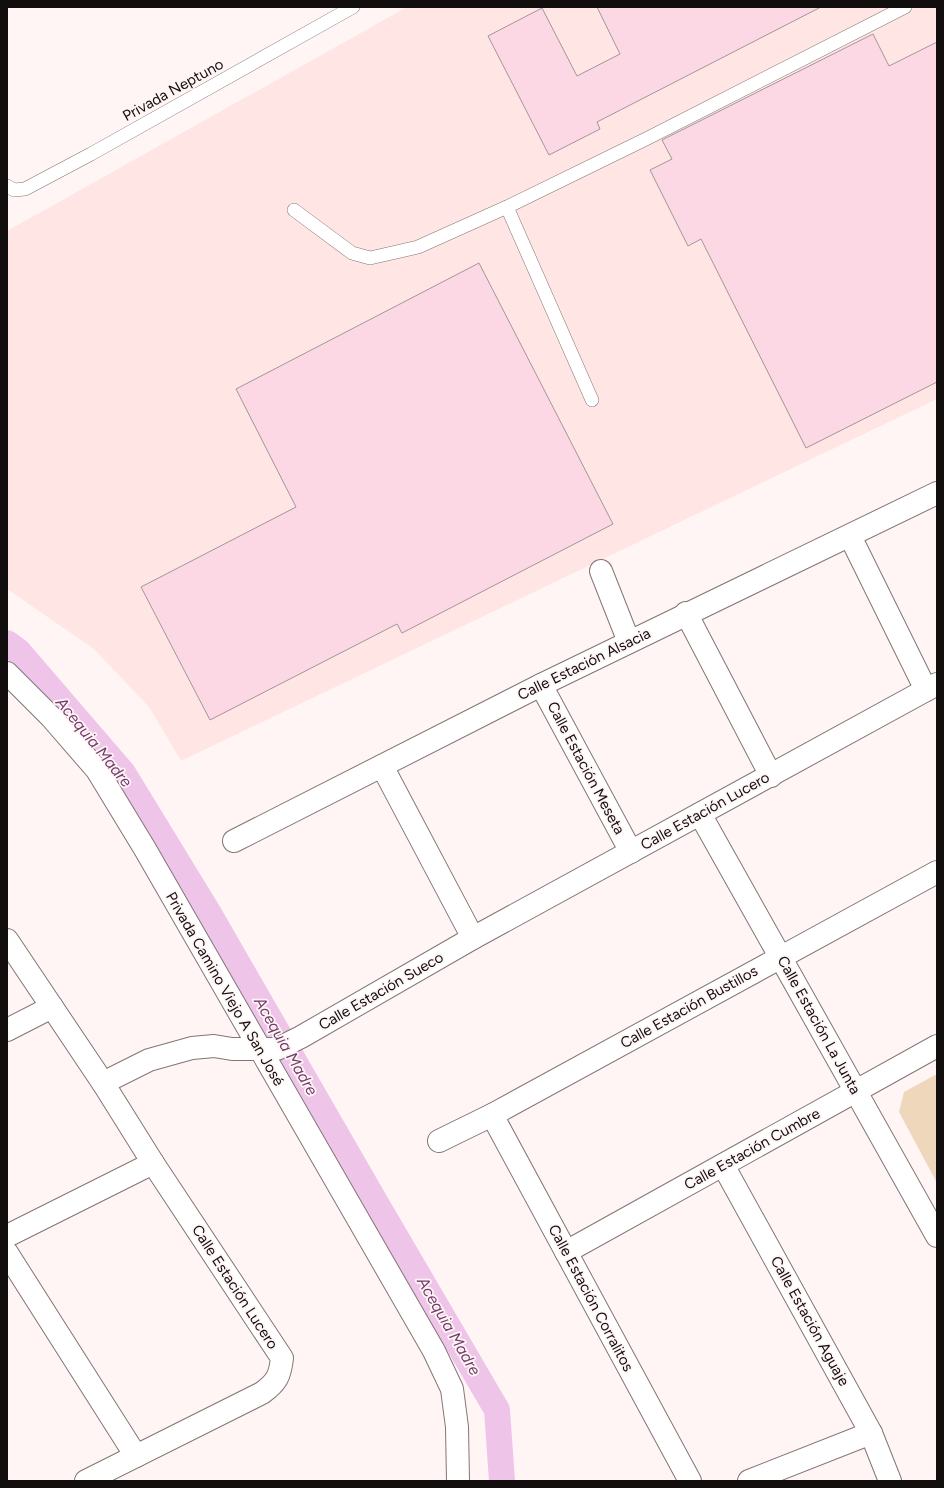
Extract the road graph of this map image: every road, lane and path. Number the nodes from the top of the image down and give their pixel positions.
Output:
1 (353, 7) edge
2 (905, 7) edge
3 (7, 186) edge
4 (507, 207) junction
5 (294, 210) dead end
6 (592, 400) dead end
7 (937, 493) edge
8 (850, 536) junction
9 (601, 571) dead end
10 (686, 613) junction
11 (629, 642) junction
12 (7, 673) edge
13 (541, 684) junction
14 (932, 687) edge
15 (382, 766) junction
16 (771, 776) junction
17 (700, 814) junction
18 (234, 841) dead end
19 (631, 852) junction
20 (937, 872) edge
21 (473, 938) junction
22 (7, 940) edge
23 (780, 957) junction
24 (52, 1006) junction
25 (7, 1030) edge
26 (937, 1046) edge
27 (268, 1049) junction
28 (104, 1083) junction
29 (856, 1091) junction
30 (492, 1115) junction
31 (439, 1141) dead end
32 (153, 1163) junction
33 (723, 1165) junction
34 (7, 1236) edge
35 (937, 1236) edge
36 (566, 1252) junction
37 (7, 1253) edge
38 (871, 1433) junction
39 (136, 1456) junction
40 (86, 1481) edge
41 (458, 1481) edge
42 (690, 1481) edge
43 (749, 1481) edge
44 (890, 1481) edge

1 - 3 lane, Privada Neptuno
2 - 4 lane
4 - 5 lane
4 - 6 lane
7 - 8 street, Calle Estación Alsacia
8 - 10 street, Calle Estación Alsacia
8 - 14 street
9 - 11 street
10 - 11 street, Calle Estación Alsacia
10 - 16 street
11 - 13 street, Calle Estación Alsacia
12 - 27 street, Privada Camino Viejo A San José
13 - 15 street, Calle Estación Alsacia
13 - 19 street, Calle Estación Meseta
14 - 16 street, Calle Estación Lucero
15 - 18 street, Calle Estación Alsacia
15 - 21 street
16 - 17 street, Calle Estación Lucero
17 - 19 street, Calle Estación Lucero
17 - 23 street, Calle Estación La Junta
19 - 21 street, Calle Estación Lucero
20 - 23 street, Calle Estación Bustillos
21 - 27 street, Calle Estación Sueco
22 - 24 street, Calle Estación Lucero
23 - 29 street, Calle Estación La Junta
23 - 30 street, Calle Estación Bustillos
24 - 25 street
24 - 28 street, Calle Estación Lucero
26 - 29 street, Calle Estación Cumbre
27 - 28 street, Calle Estación Sueco
27 - 41 street, Privada Camino Viejo A San José
28 - 32 street, Calle Estación Lucero
29 - 33 street, Calle Estación Cumbre
29 - 35 street, Calle Estación La Junta
30 - 31 street, Calle Estación Bustillos
30 - 36 street, Calle Estación Corralitos
32 - 34 street
32 - 39 street, Calle Estación Lucero
33 - 36 street, Calle Estación Cumbre
33 - 38 street, Calle Estación Aguaje
36 - 42 street, Calle Estación Corralitos
37 - 39 street
38 - 43 street
38 - 44 street, Calle Estación Aguaje
39 - 40 street, Calle Estación Lucero

